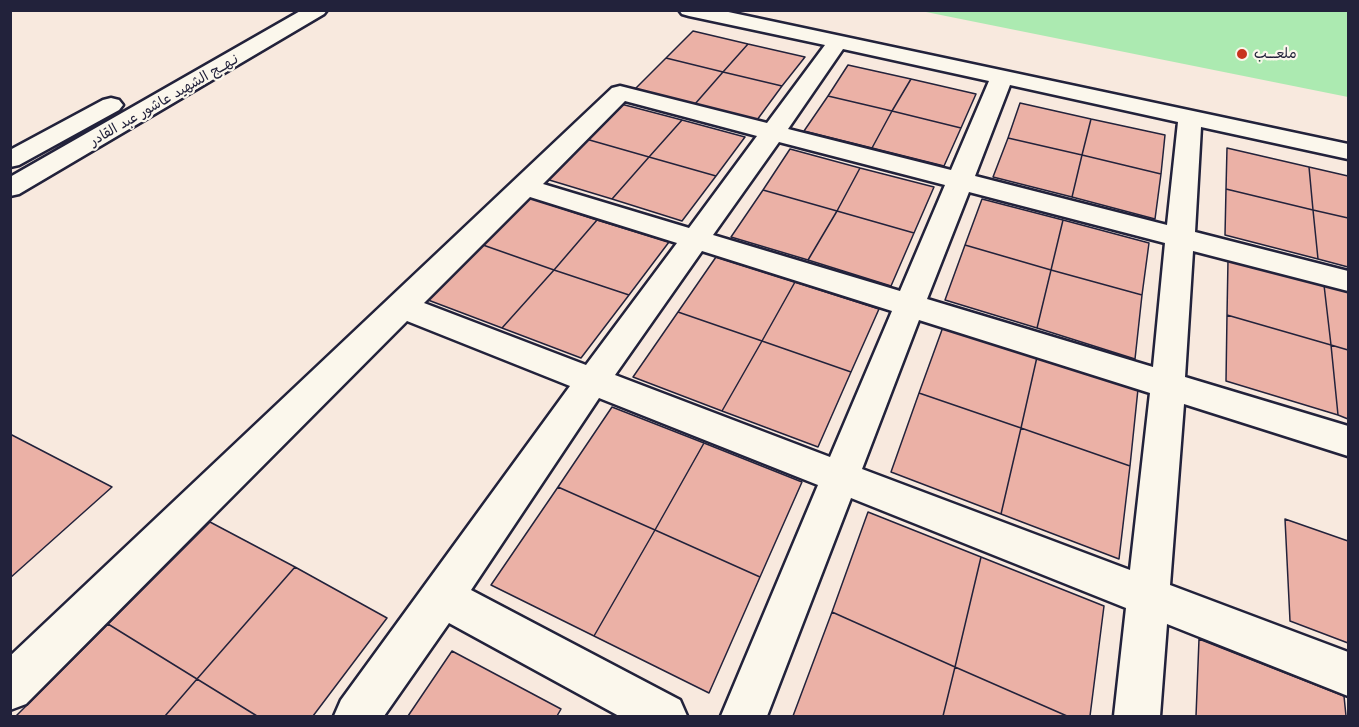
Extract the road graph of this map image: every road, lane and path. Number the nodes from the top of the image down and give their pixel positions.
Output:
1 (280, 10) edge
2 (317, 10) edge
3 (688, 10) edge
4 (776, 10) edge
5 (837, 42) junction
6 (1002, 76) junction
7 (1267, 112) dead end
8 (1190, 117) junction
9 (773, 132) junction
10 (1348, 151) edge
11 (10, 160) edge
12 (958, 181) junction
13 (523, 186) junction
14 (10, 188) edge
15 (1179, 238) junction
16 (695, 239) junction
17 (1348, 281) edge
18 (402, 307) junction
19 (908, 307) junction
20 (592, 382) junction
21 (1168, 386) junction
22 (1348, 441) edge
23 (840, 475) junction
24 (1148, 596) junction
25 (442, 597) junction
26 (1348, 674) edge
27 (10, 688) edge
28 (357, 717) edge
29 (664, 717) edge
30 (744, 717) edge
31 (1137, 717) edge

1 - 11 street, نـهــج الشهيد عاشور عبد القادر
2 - 14 street, نـهــج الشهيد عاشور عبد القادر
3 - 5 street
4 - 7 street
5 - 6 street
5 - 9 street
6 - 8 street
6 - 12 street
8 - 10 street
8 - 15 street
9 - 12 street
9 - 13 street
9 - 16 street
12 - 15 street
12 - 19 street
13 - 16 street
13 - 18 street
15 - 17 street
15 - 21 street
16 - 19 street
16 - 20 street
18 - 20 street
18 - 27 street
19 - 21 street
19 - 23 street
20 - 23 street
20 - 25 street
21 - 22 street
21 - 24 street
23 - 24 street
23 - 30 street
24 - 26 street
24 - 31 street
25 - 28 street
25 - 29 street

